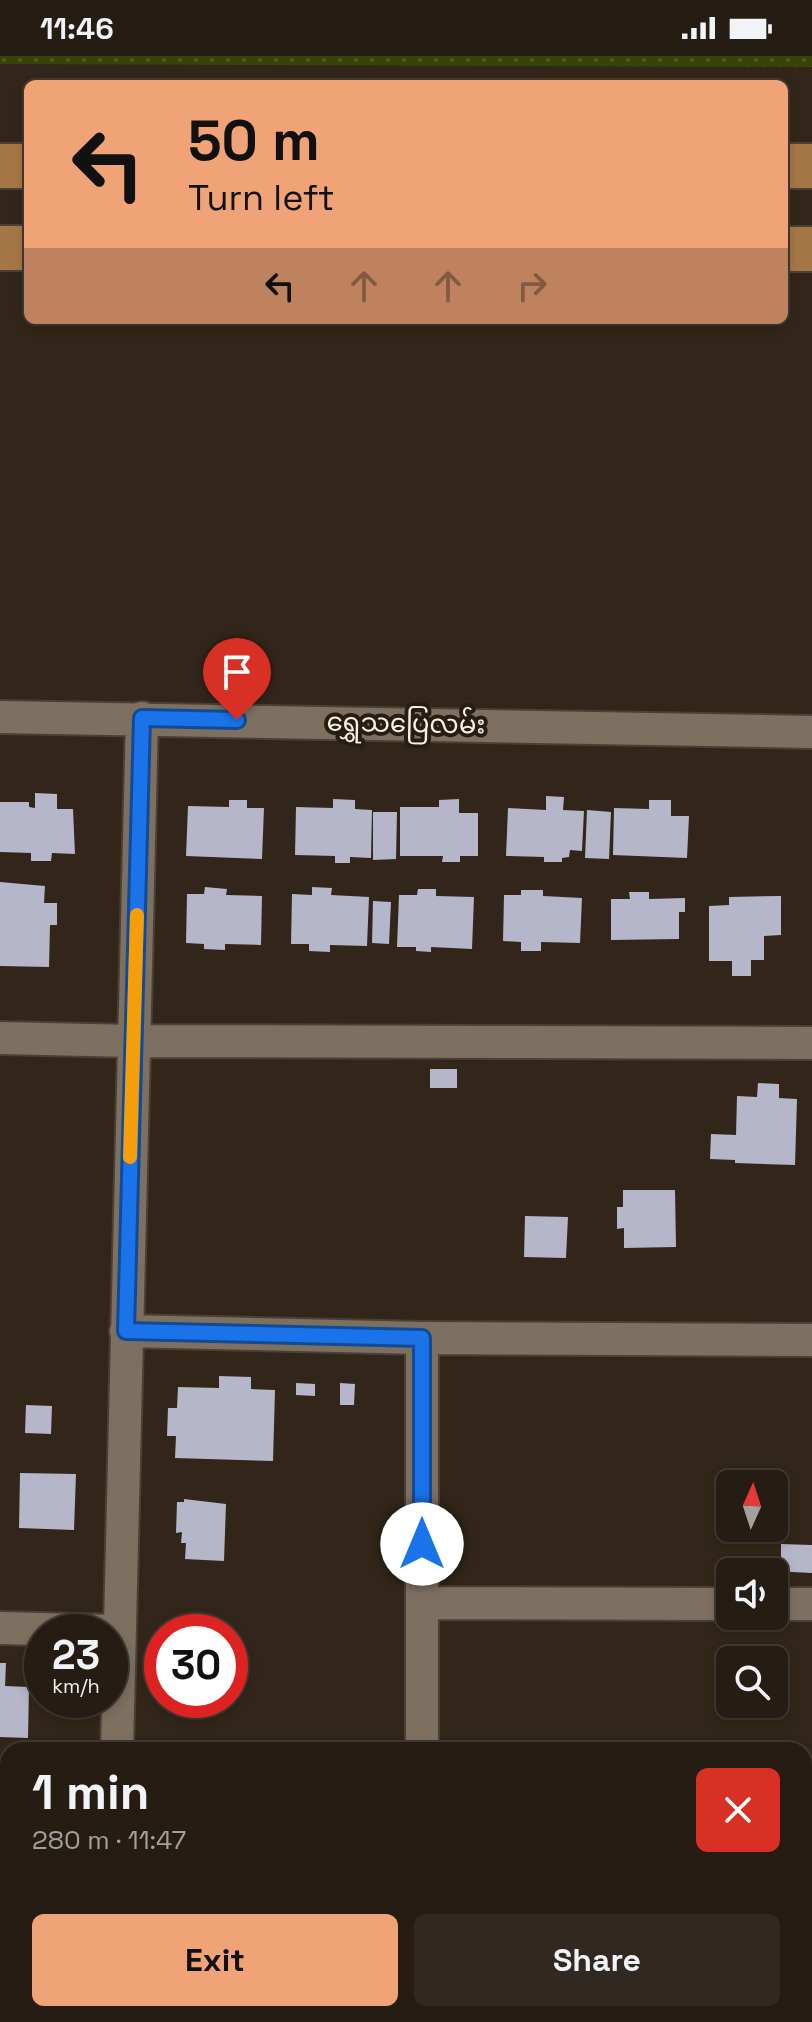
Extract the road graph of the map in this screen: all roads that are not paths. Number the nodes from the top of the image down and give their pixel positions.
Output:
1 (0, 166) edge
2 (24, 166) edge
3 (788, 166) edge
4 (812, 166) edge
5 (0, 248) edge
6 (24, 248) edge
7 (788, 249) edge
8 (812, 249) edge
9 (0, 717) edge
10 (142, 718) junction
11 (812, 732) edge
12 (0, 1038) edge
13 (133, 1041) junction
14 (812, 1043) edge
15 (126, 1331) junction
16 (422, 1338) junction
17 (812, 1340) edge
18 (422, 1603) junction
19 (716, 1604) edge
20 (788, 1604) edge
21 (812, 1604) edge
22 (118, 1614) edge
23 (0, 1628) edge
24 (24, 1629) edge
25 (117, 1718) edge
26 (117, 1742) edge
27 (422, 1742) edge

1 - 2 main road
3 - 4 main road
5 - 6 main road
7 - 8 main road
9 - 10 street, ရွှေသပြေလမ်း
10 - 11 street, ရွှေသပြေလမ်း
10 - 13 street
12 - 13 street
13 - 14 street
13 - 15 street
15 - 16 street
15 - 22 street
16 - 17 street
16 - 18 street
18 - 19 street
18 - 27 street
20 - 21 street
23 - 24 street
25 - 26 street

